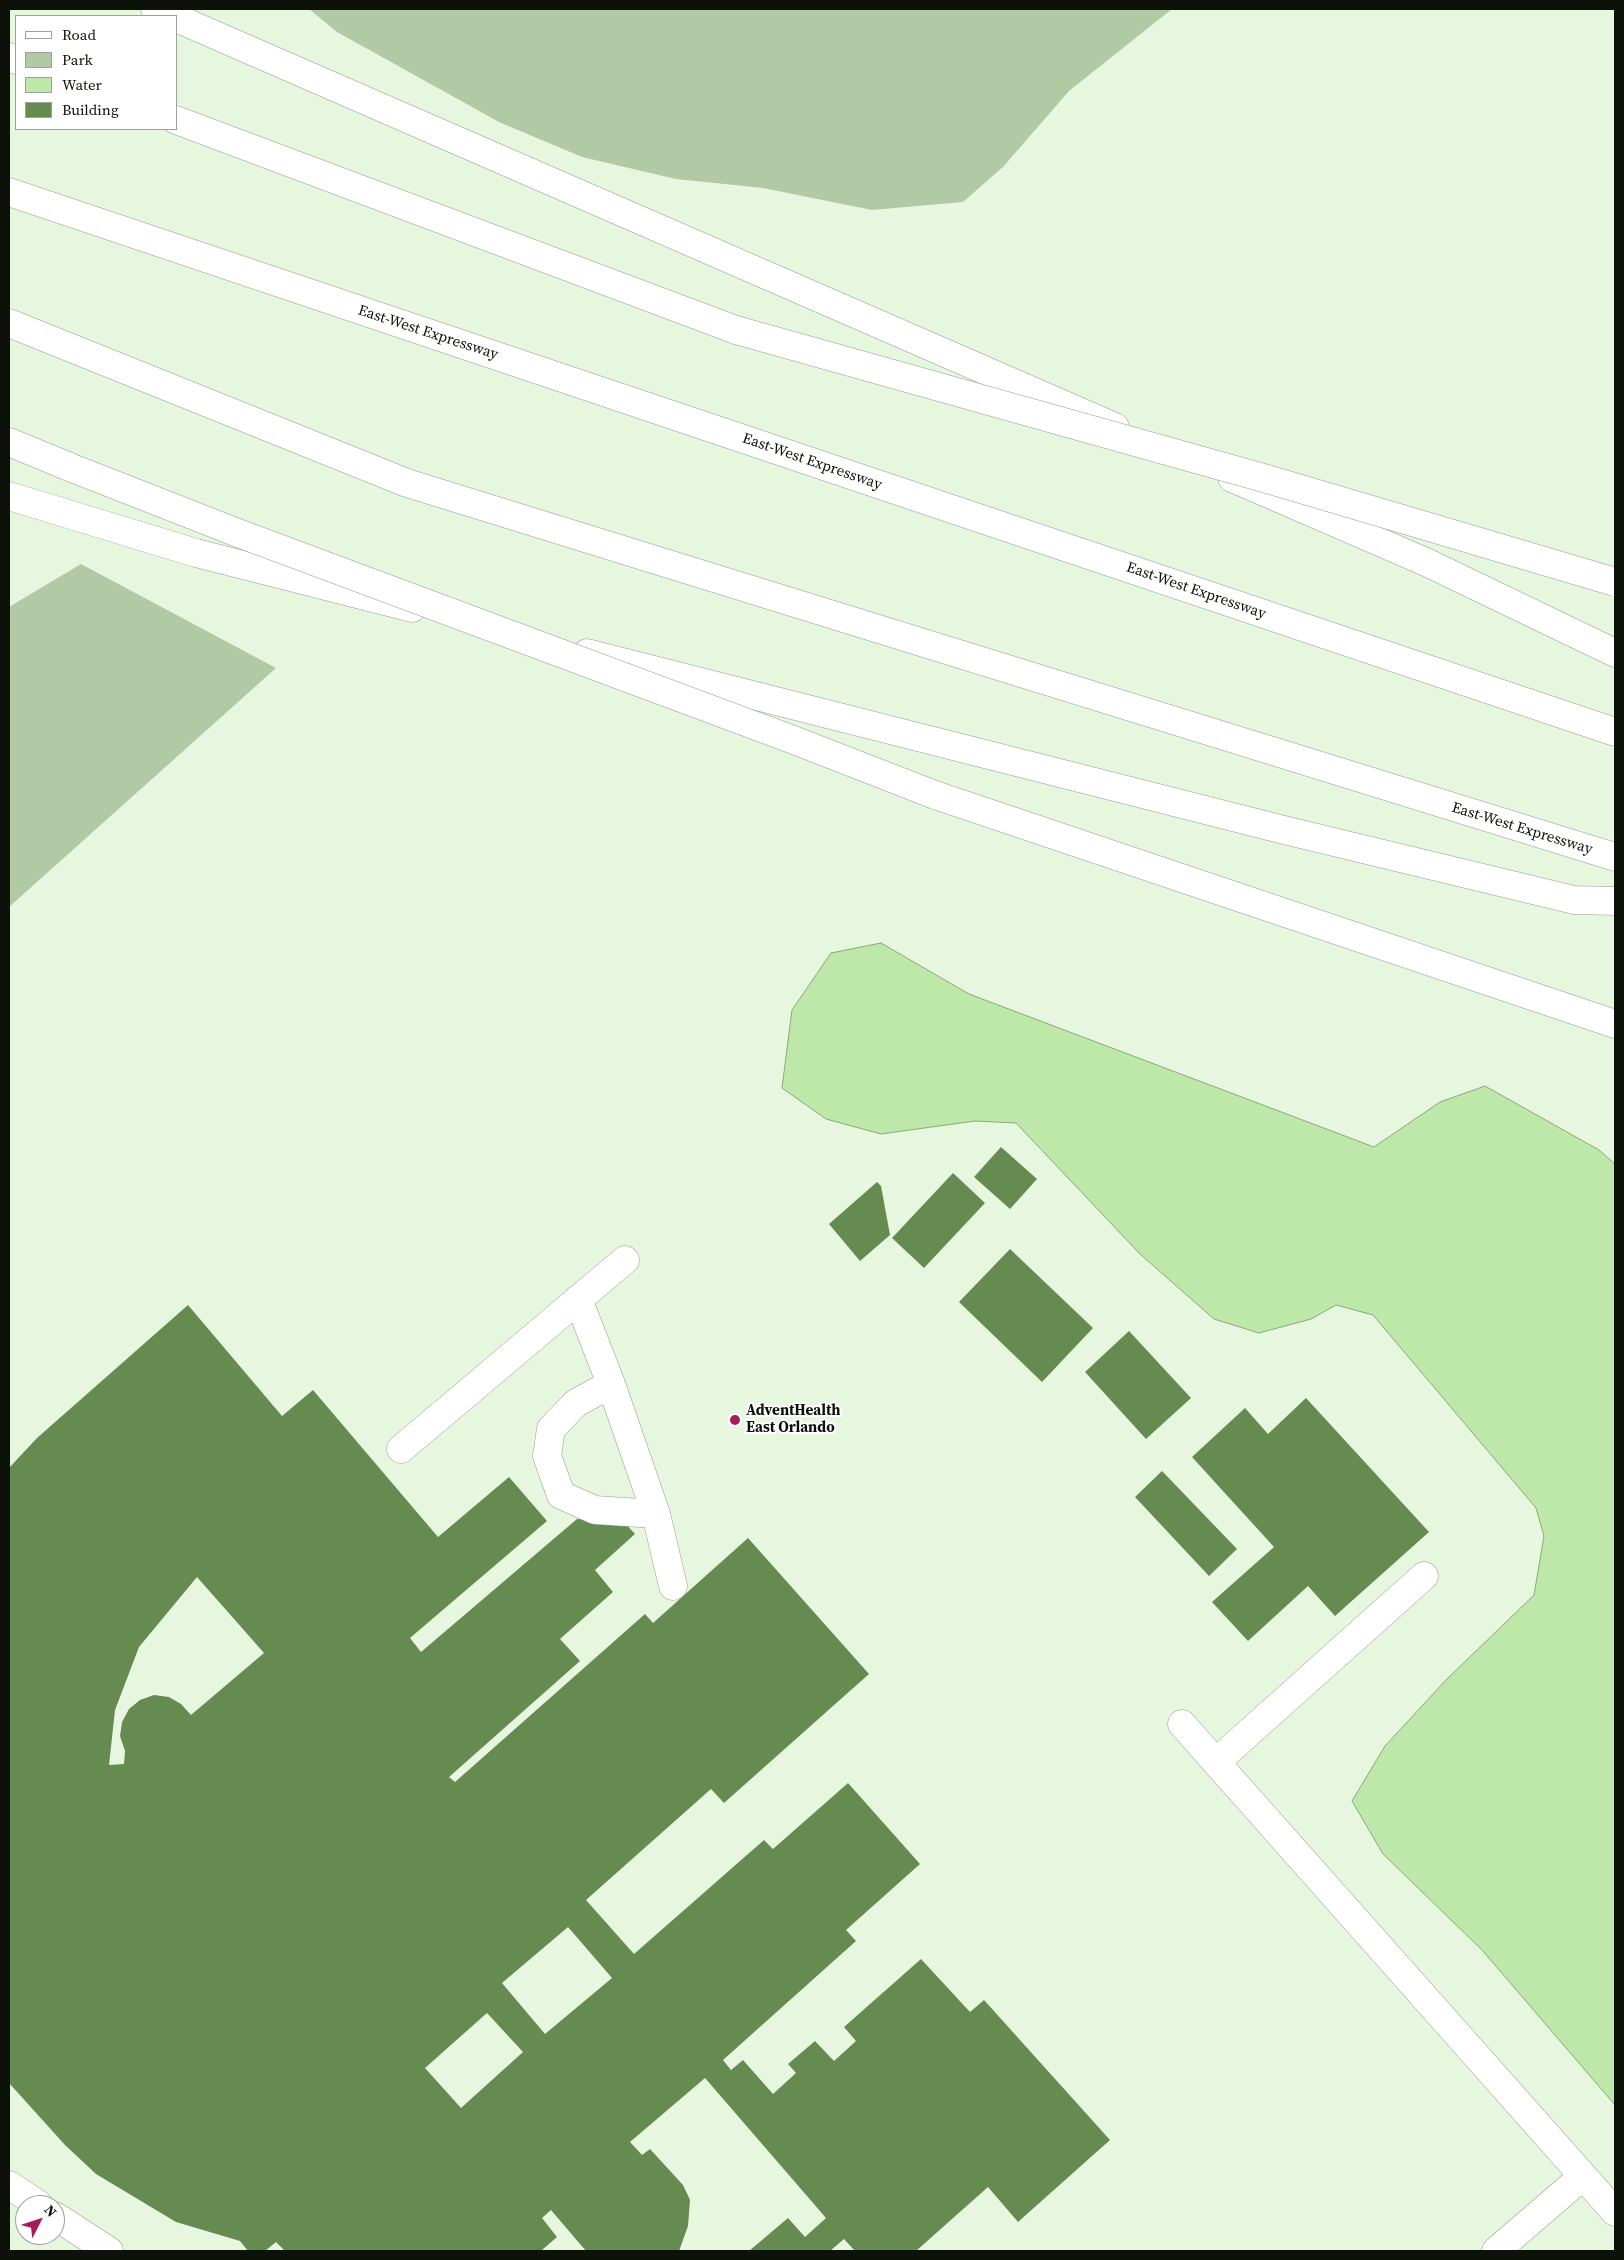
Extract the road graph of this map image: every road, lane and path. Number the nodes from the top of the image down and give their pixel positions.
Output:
1 (155, 9) edge
2 (170, 15) edge
3 (178, 19) edge
4 (178, 121) edge
5 (9, 192) edge
6 (9, 323) edge
7 (9, 442) edge
8 (9, 496) edge
9 (1615, 582) edge
10 (1615, 653) edge
11 (1615, 732) edge
12 (1615, 857) edge
13 (1615, 901) edge
14 (1615, 1024) edge
15 (625, 1260) dead end
16 (578, 1299) junction
17 (611, 1384) junction
18 (401, 1449) dead end
19 (656, 1514) junction
20 (1424, 1576) dead end
21 (673, 1586) dead end
22 (1182, 1724) dead end
23 (1216, 1762) junction
24 (1583, 2176) junction
25 (9, 2185) edge
26 (24, 2195) edge
27 (1615, 2212) edge
28 (65, 2222) edge
29 (109, 2251) edge
30 (1496, 2251) edge

1 - 2 main road
3 - 10 main road
4 - 9 main road, bridge
5 - 11 main road, East-West Expressway
6 - 12 main road, East-West Expressway
7 - 14 main road, bridge
8 - 13 main road
15 - 16 main road
16 - 17 main road
16 - 18 main road
17 - 19 main road
17 - 19 main road
19 - 21 main road
20 - 23 main road
22 - 23 main road
23 - 24 main road
24 - 27 main road
24 - 30 main road
25 - 26 main road
28 - 29 main road

